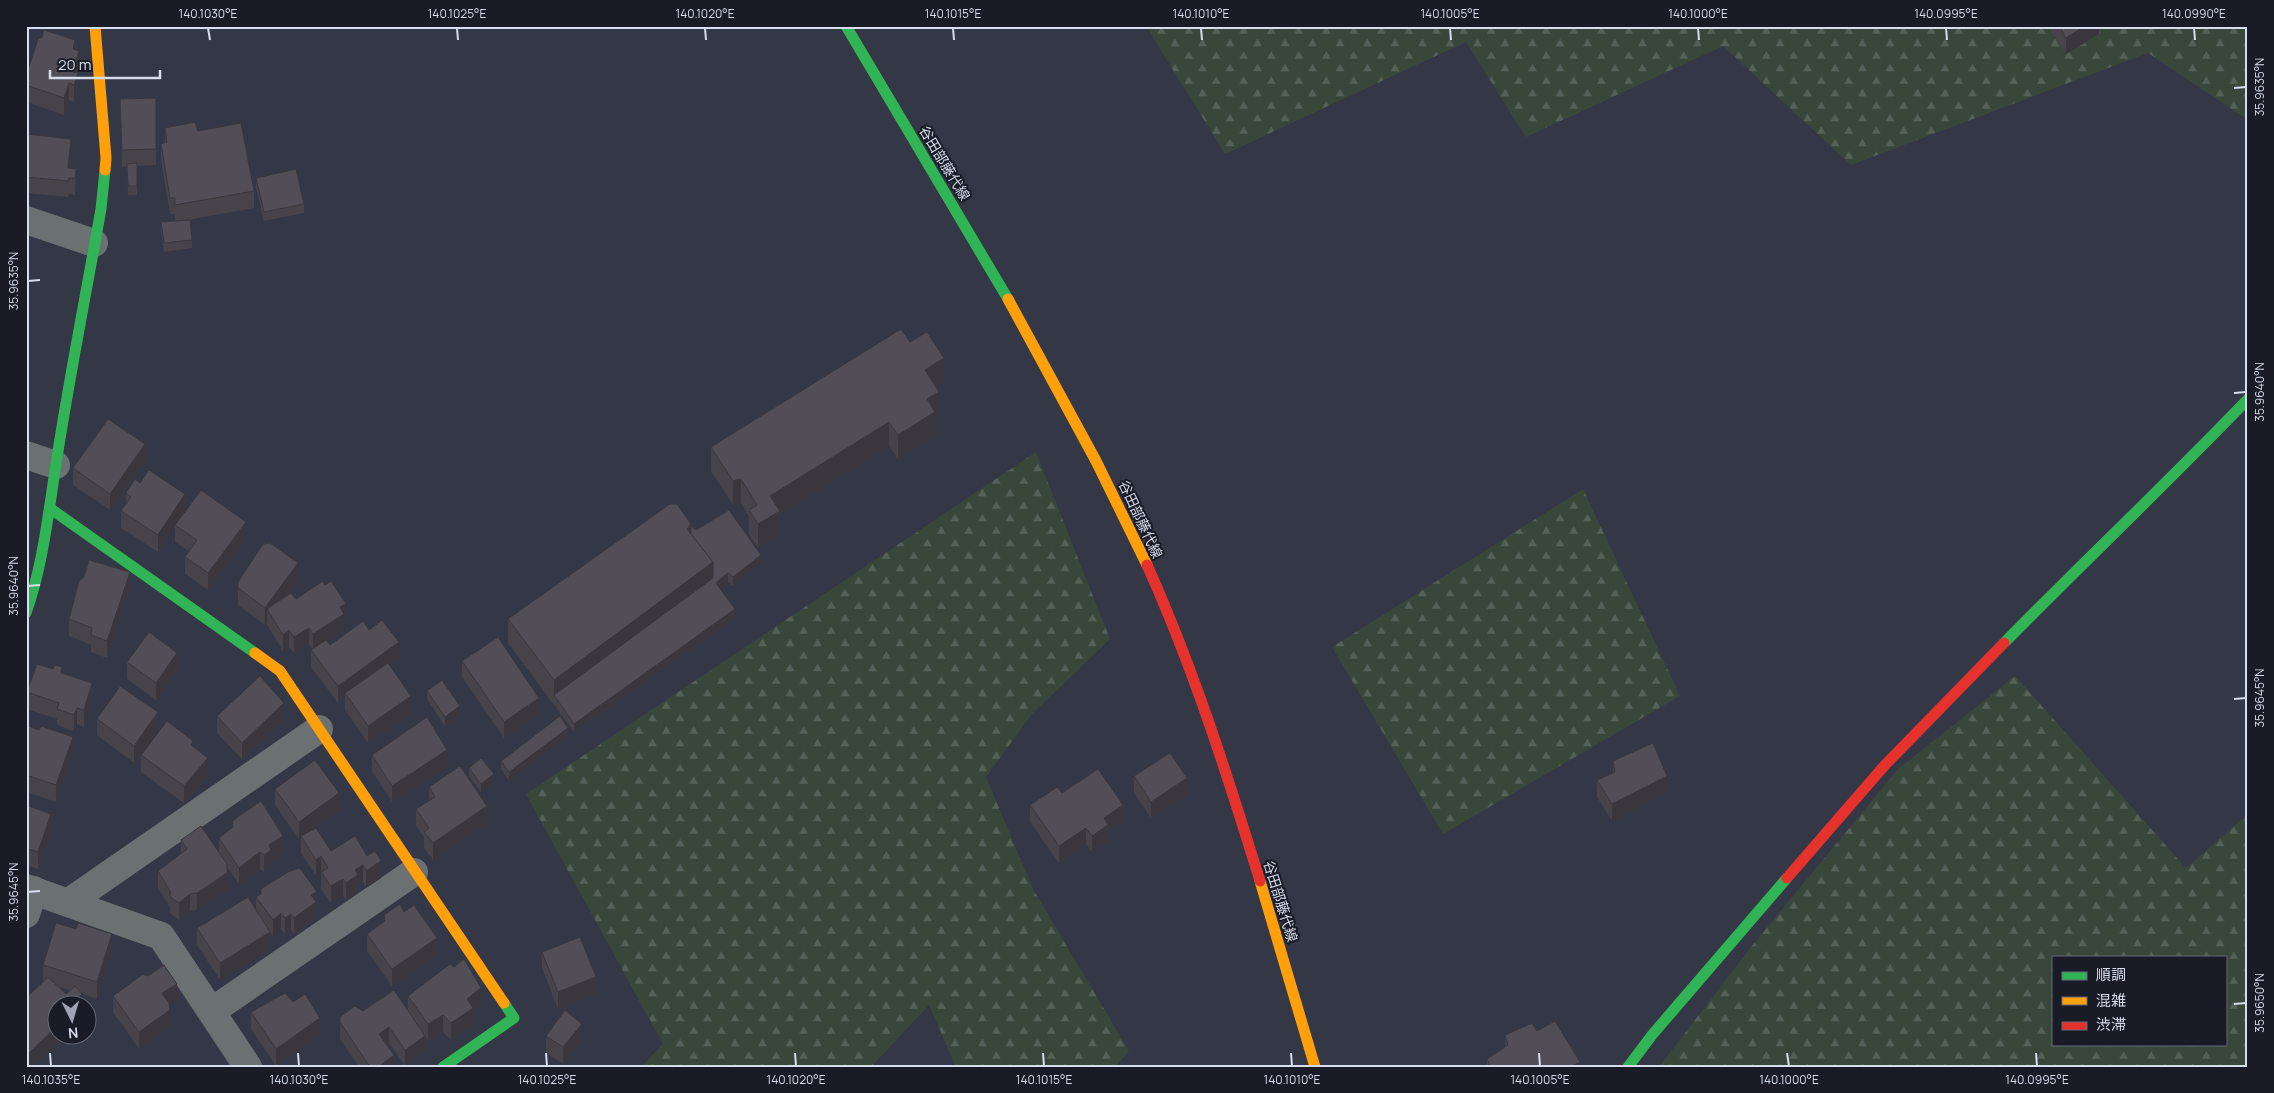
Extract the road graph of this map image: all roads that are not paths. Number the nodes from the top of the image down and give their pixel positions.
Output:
1 (94, 26) edge
2 (846, 26) edge
3 (26, 220) edge
4 (94, 243) junction
5 (2248, 399) edge
6 (26, 455) edge
7 (56, 465) junction
8 (50, 509) junction
9 (26, 613) edge
10 (319, 729) junction
11 (414, 872) junction
12 (29, 897) edge
13 (69, 902) junction
14 (212, 1010) junction
15 (248, 1067) edge
16 (443, 1067) edge
17 (1315, 1067) edge
18 (1628, 1067) edge

1 - 4 street
2 - 17 street, 谷田部藤代線
3 - 4 street
4 - 7 street
5 - 18 street
6 - 7 street
7 - 8 street
8 - 9 street
8 - 10 street
10 - 11 street
10 - 13 street
11 - 14 street
11 - 16 street
12 - 13 street
13 - 14 street
14 - 15 street

